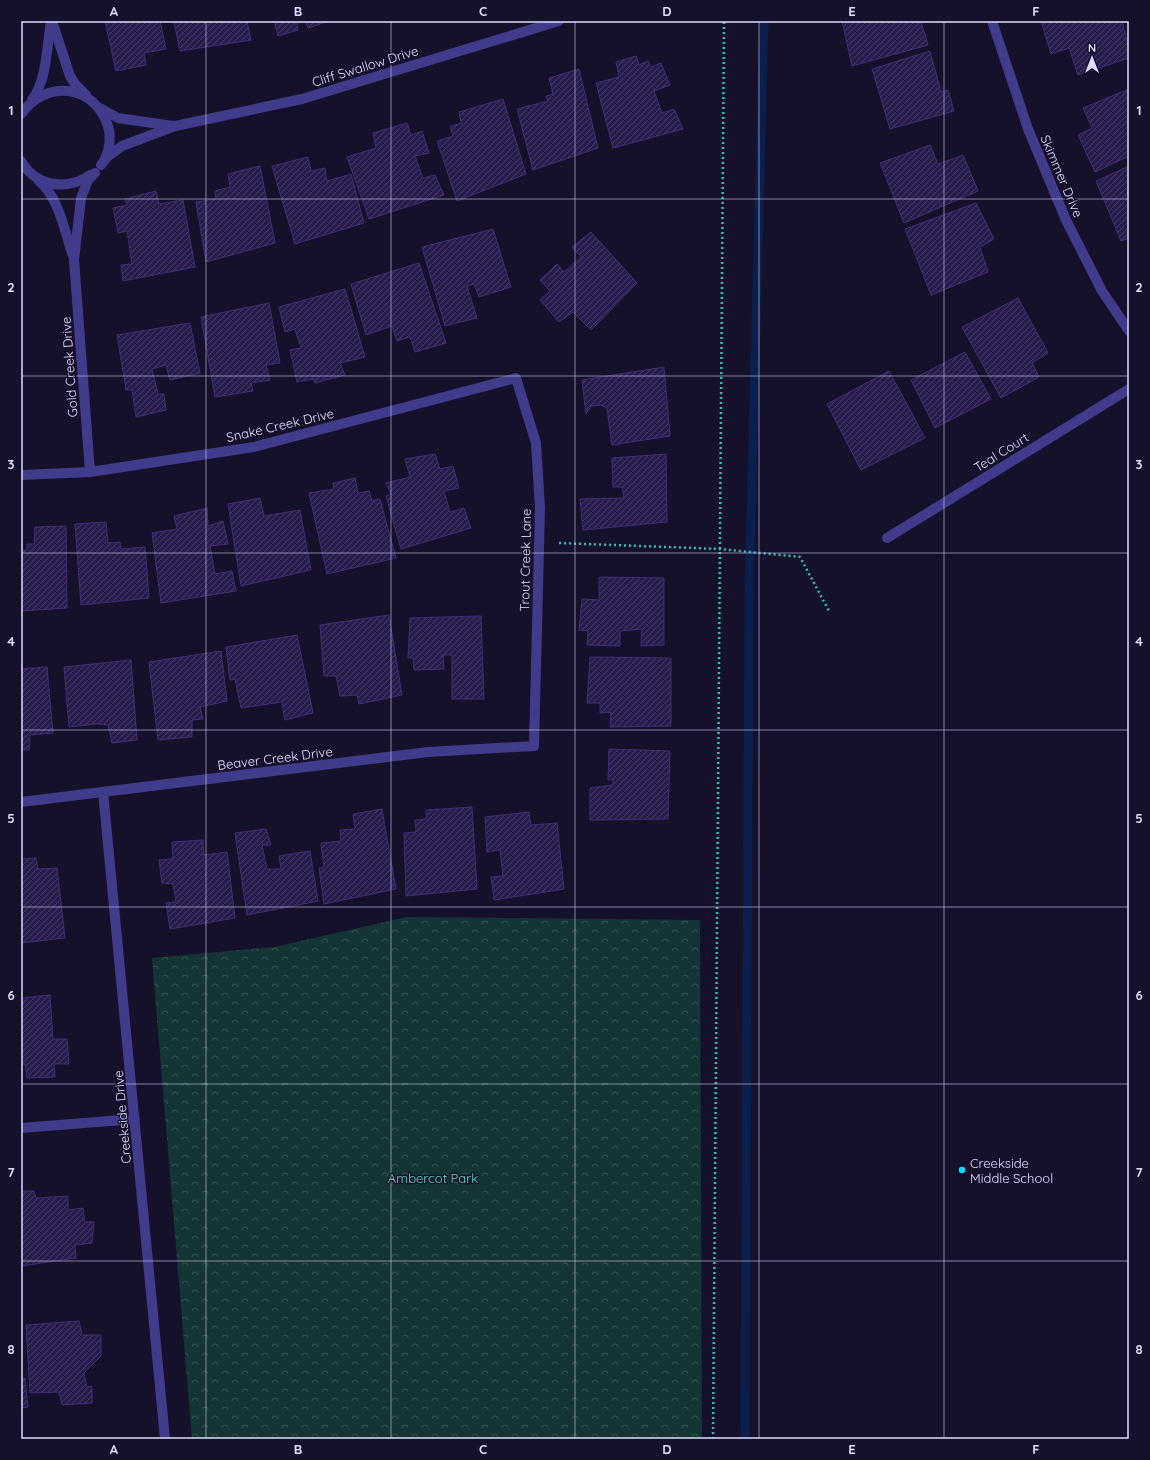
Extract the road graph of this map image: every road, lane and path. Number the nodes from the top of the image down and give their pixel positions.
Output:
1 (51, 21) edge
2 (559, 21) edge
3 (724, 21) edge
4 (992, 21) edge
5 (95, 104) junction
6 (24, 110) edge
7 (175, 126) junction
8 (21, 162) edge
9 (21, 166) edge
10 (98, 169) junction
11 (32, 174) junction
12 (74, 260) junction
13 (1129, 331) edge
14 (516, 378) joint
15 (1129, 389) edge
16 (90, 472) junction
17 (21, 475) edge
18 (887, 538) dead end
19 (539, 543) junction
20 (720, 549) junction
21 (828, 611) dead end
22 (534, 746) joint
23 (103, 792) junction
24 (21, 802) edge
25 (135, 1119) junction
26 (21, 1128) edge
27 (165, 1439) edge
28 (713, 1439) edge

1 - 5 street
1 - 6 street
2 - 7 street, Cliff Swallow Drive
3 - 20 path
4 - 13 street, Skimmer Drive
5 - 6 street
5 - 7 street, Cliff Swallow Drive
5 - 10 street
7 - 10 street, Cliff Swallow Drive
8 - 11 street
9 - 11 street
10 - 11 street
10 - 12 street, Gold Creek Drive
11 - 12 street, Gold Creek Drive
12 - 16 street, Gold Creek Drive
14 - 16 street, Snake Creek Drive
14 - 19 street, Trout Creek Lane
15 - 18 street, Teal Court
16 - 17 street, Snake Creek Drive
19 - 20 path
19 - 22 street, Trout Creek Lane
20 - 21 path
20 - 28 path
22 - 23 street, Beaver Creek Drive
23 - 24 street, Beaver Creek Drive
23 - 25 street, Creekside Drive
25 - 26 street
25 - 27 street, Creekside Drive

